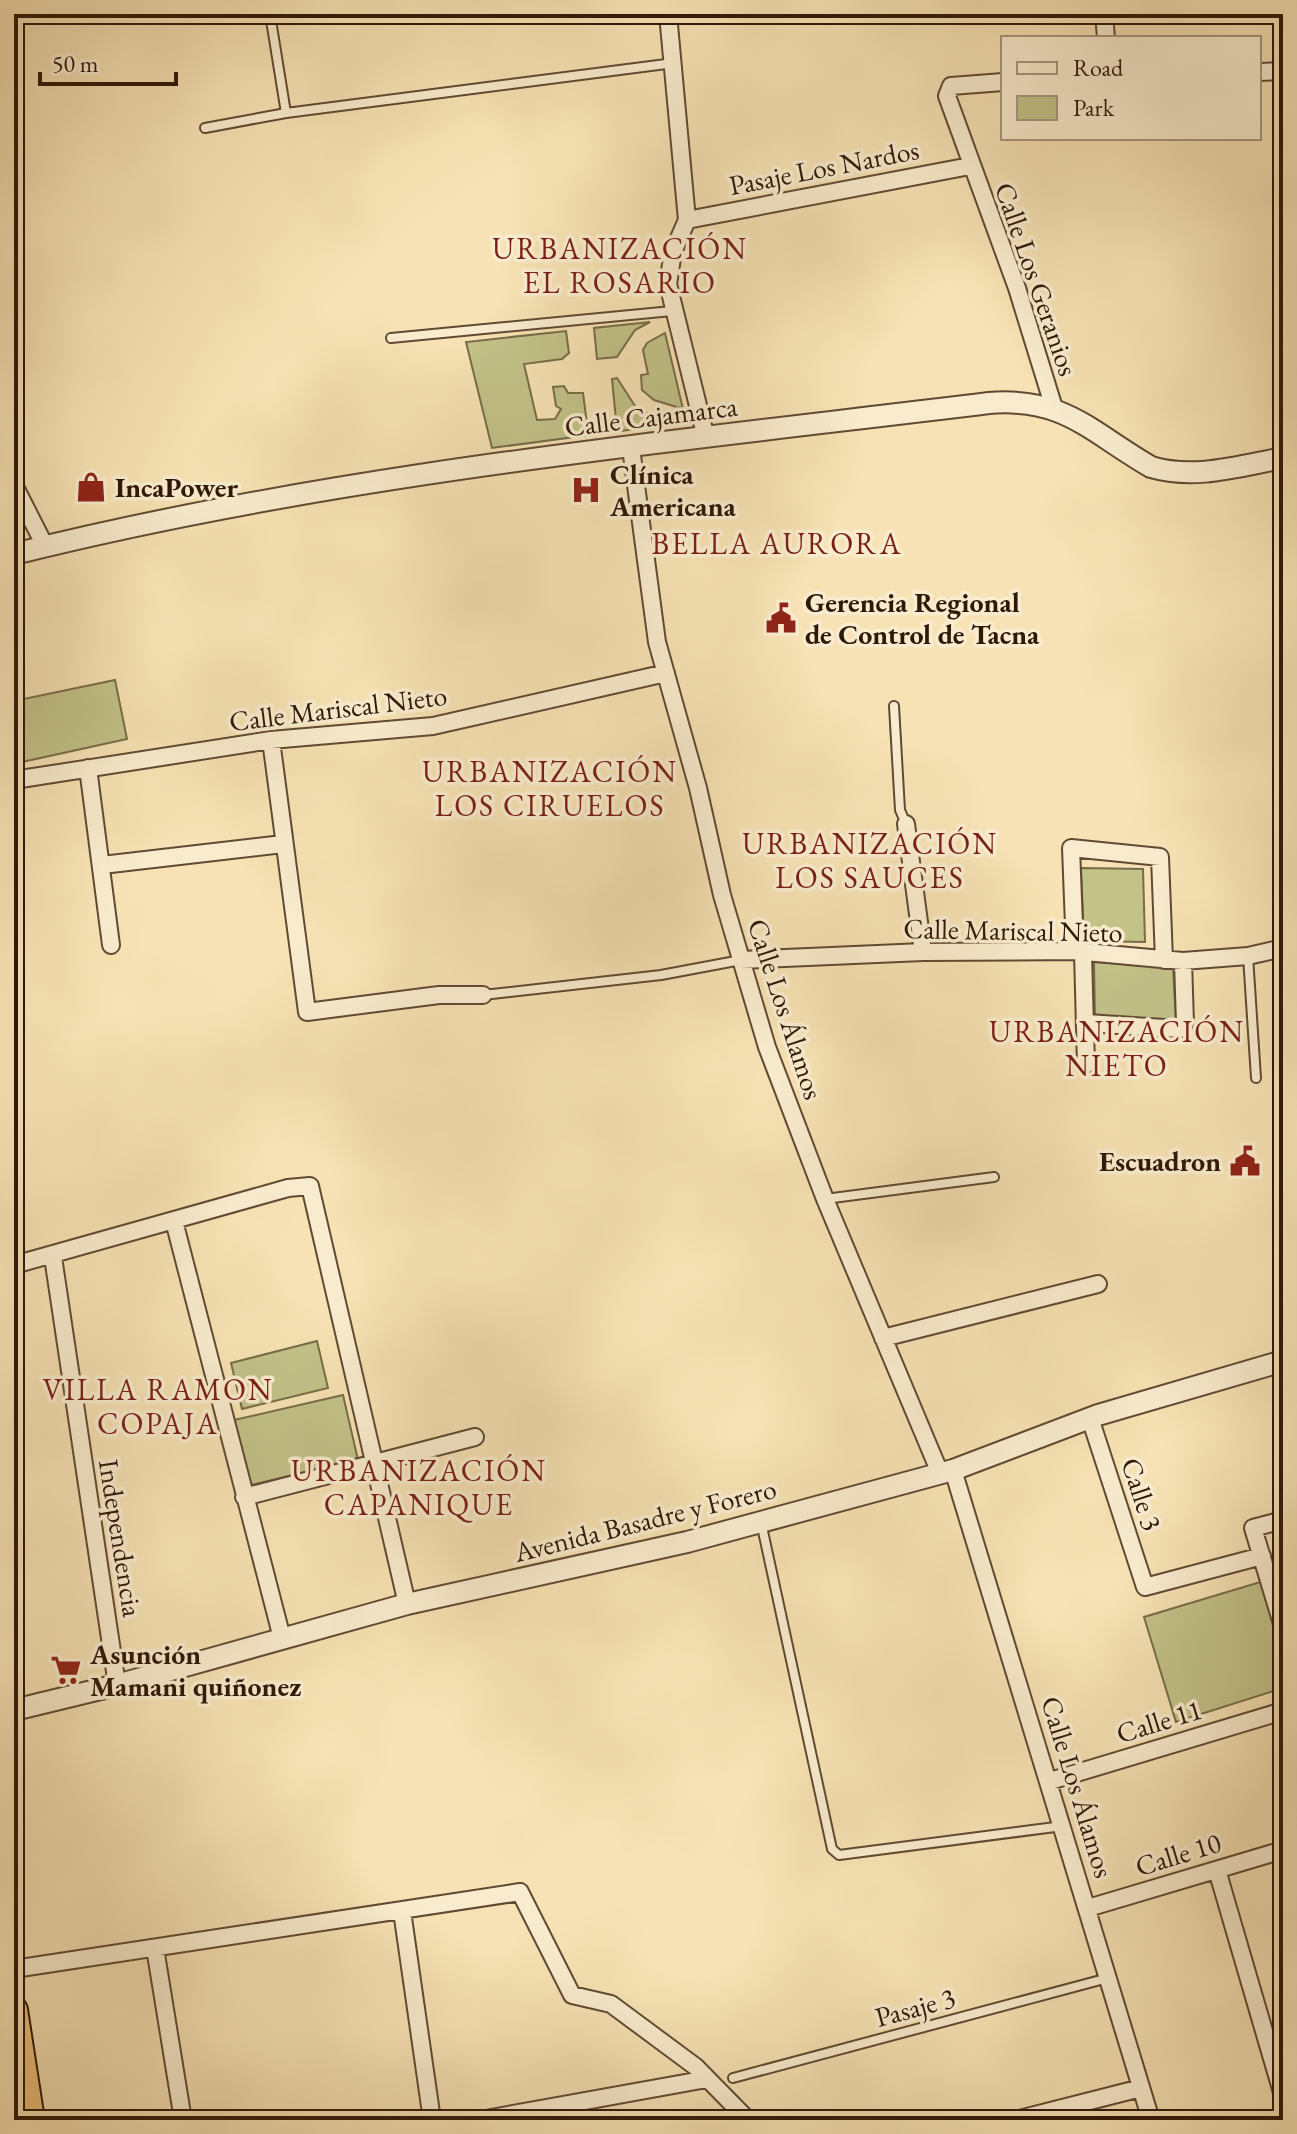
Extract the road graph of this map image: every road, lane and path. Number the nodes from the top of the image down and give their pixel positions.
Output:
1 (270, 14) edge
2 (668, 14) edge
3 (1104, 14) edge
4 (1106, 36) edge
5 (675, 63) junction
6 (1283, 71) edge
7 (1261, 72) edge
8 (1001, 82) edge
9 (286, 113) junction
10 (205, 128) dead end
11 (970, 166) junction
12 (687, 220) junction
13 (672, 311) junction
14 (391, 338) dead end
15 (1054, 408) junction
16 (706, 438) junction
17 (631, 448) junction
18 (1283, 458) edge
19 (14, 485) edge
20 (45, 546) junction
21 (14, 554) edge
22 (666, 673) junction
23 (894, 706) dead end
24 (271, 740) junction
25 (88, 768) junction
26 (14, 780) edge
27 (906, 824) joint
28 (283, 844) junction
29 (102, 865) junction
30 (111, 945) dead end
31 (1283, 948) edge
32 (923, 952) junction
33 (1079, 952) junction
34 (1248, 956) junction
35 (741, 960) junction
36 (1164, 960) junction
37 (1183, 961) junction
38 (483, 995) joint
39 (1087, 1023) junction
40 (1086, 1065) dead end
41 (1256, 1078) dead end
42 (994, 1177) dead end
43 (825, 1199) junction
44 (174, 1221) junction
45 (53, 1257) junction
46 (14, 1265) edge
47 (1098, 1284) dead end
48 (883, 1338) junction
49 (1283, 1361) edge
50 (1090, 1418) junction
51 (475, 1437) dead end
52 (374, 1465) junction
53 (947, 1472) junction
54 (244, 1497) junction
55 (1283, 1520) edge
56 (761, 1522) junction
57 (1262, 1556) junction
58 (407, 1604) junction
59 (1283, 1627) edge
60 (282, 1638) junction
61 (117, 1685) junction
62 (14, 1710) edge
63 (1283, 1711) edge
64 (1050, 1781) junction
65 (1064, 1826) junction
66 (1283, 1850) edge
67 (1217, 1870) junction
68 (1088, 1908) junction
69 (402, 1911) junction
70 (155, 1948) junction
71 (14, 1969) edge
72 (1108, 1978) junction
73 (15, 2019) edge
74 (733, 2078) dead end
75 (707, 2079) junction
76 (1141, 2088) junction
77 (1283, 2096) edge
78 (31, 2120) edge
79 (183, 2120) edge
80 (432, 2120) edge
81 (480, 2120) edge
82 (748, 2120) edge
83 (1015, 2120) edge
84 (1151, 2120) edge

1 - 9 lane
2 - 5 street
3 - 4 street
5 - 9 lane
5 - 12 street
6 - 7 street
8 - 11 street, Calle Los Geranios
9 - 10 lane
11 - 12 street, Pasaje Los Nardos
11 - 15 street, Calle Los Geranios
12 - 13 street
13 - 14 lane
13 - 16 street
15 - 16 street, Calle Cajamarca
15 - 18 street, Calle Cajamarca
16 - 17 street, Calle Cajamarca
17 - 20 street, Calle Cajamarca
17 - 22 street, Calle Los Álamos
19 - 20 street
20 - 21 street, Calle Cajamarca
22 - 24 street, Calle Mariscal Nieto
22 - 35 street, Calle Los Álamos
23 - 27 lane
24 - 25 street, Calle Mariscal Nieto
24 - 28 street
25 - 26 street, Calle Mariscal Nieto
25 - 29 street
27 - 32 street
28 - 29 street
28 - 38 street
29 - 30 street
31 - 34 street, Calle Mariscal Nieto
32 - 33 street, Calle Mariscal Nieto
32 - 35 street, Calle Mariscal Nieto
33 - 36 street, Calle Mariscal Nieto
33 - 36 street
33 - 39 street
34 - 37 street, Calle Mariscal Nieto
34 - 41 lane
35 - 38 lane
35 - 43 street, Calle Los Álamos
36 - 37 street, Calle Mariscal Nieto
37 - 39 street
39 - 40 street
42 - 43 lane
43 - 48 street, Calle Los Álamos
44 - 45 street
44 - 52 street
44 - 54 street
45 - 46 street
45 - 61 street, Independencia
47 - 48 street
48 - 53 street, Calle Los Álamos
49 - 50 street, Avenida Basadre y Forero
50 - 53 street, Avenida Basadre y Forero
50 - 57 street, Calle 3
51 - 52 street
52 - 54 street
52 - 58 street
53 - 56 street, Avenida Basadre y Forero
53 - 64 street, Calle Los Álamos
54 - 60 street
55 - 57 street
56 - 58 street, Avenida Basadre y Forero
56 - 65 lane
57 - 59 street
58 - 60 street, Avenida Basadre y Forero
60 - 61 street, Avenida Basadre y Forero
61 - 62 street, Avenida Basadre y Forero
63 - 64 street, Calle 11
64 - 65 street, Calle Los Álamos
65 - 68 street, Calle Los Álamos
66 - 67 street, Calle 10
67 - 68 street, Calle 10
67 - 77 street
68 - 72 street, Calle Los Álamos
69 - 70 street
69 - 75 street
69 - 80 street
70 - 71 street
70 - 79 street
72 - 74 lane, Pasaje 3
72 - 76 street, Calle Los Álamos
73 - 78 highway
75 - 81 street
75 - 82 street
76 - 83 street
76 - 84 street, Calle Los Álamos

